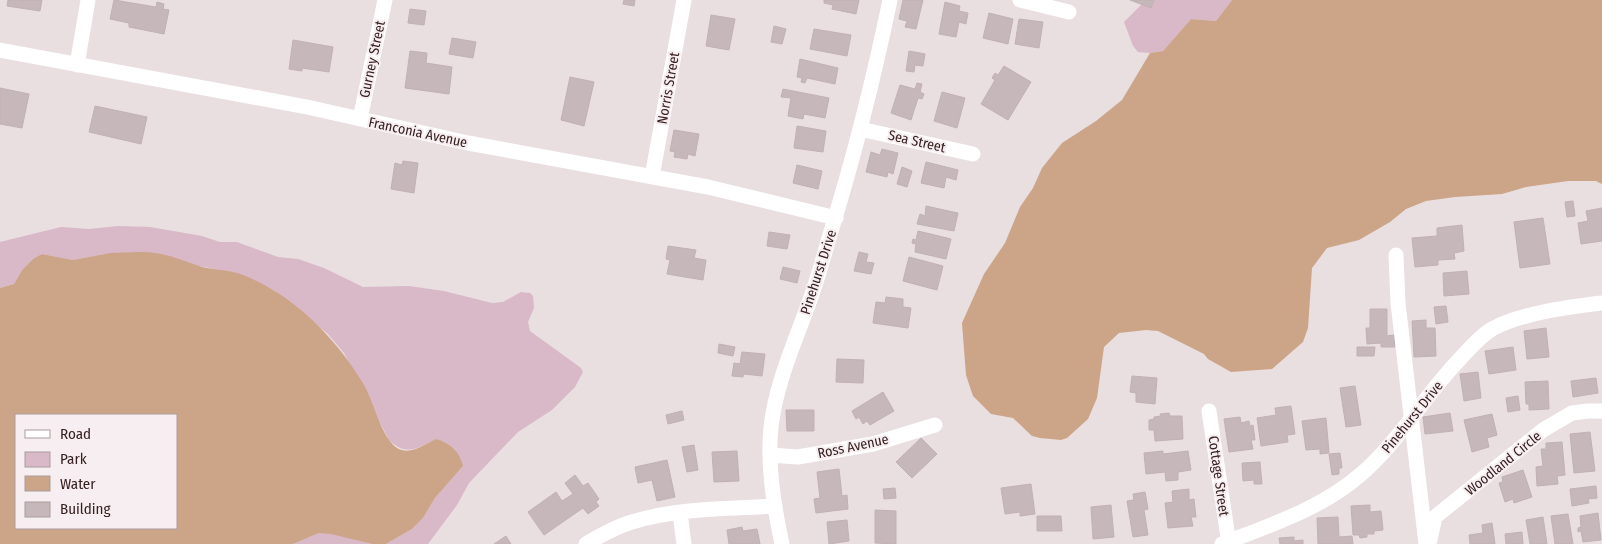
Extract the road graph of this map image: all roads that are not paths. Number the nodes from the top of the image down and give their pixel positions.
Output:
1 (88, 0) edge
2 (385, 0) edge
3 (684, 0) edge
4 (890, 0) edge
5 (1020, 0) edge
6 (1068, 12) dead end
7 (0, 50) edge
8 (77, 66) junction
9 (360, 119) junction
10 (860, 128) junction
11 (973, 154) dead end
12 (652, 177) junction
13 (836, 218) junction
14 (1396, 256) dead end
15 (1602, 303) edge
16 (1210, 411) dead end
17 (1602, 411) edge
18 (1412, 416) junction
19 (935, 425) dead end
20 (770, 455) junction
21 (775, 506) junction
22 (680, 513) junction
23 (1226, 543) edge
24 (586, 544) edge
25 (684, 544) edge
26 (782, 544) edge
27 (1427, 544) edge

1 - 8 street
2 - 9 street, Gurney Street
3 - 12 street, Norris Street
4 - 10 street, Pinehurst Drive
5 - 6 street
7 - 8 street, Franconia Avenue
8 - 9 street, Franconia Avenue
9 - 12 street, Franconia Avenue
10 - 11 street, Sea Street
10 - 13 street, Pinehurst Drive
12 - 13 street, Franconia Avenue
13 - 20 street, Pinehurst Drive
14 - 18 street
15 - 18 street, Pinehurst Drive
16 - 23 street, Cottage Street
17 - 27 street, Woodland Circle
18 - 23 street, Pinehurst Drive
18 - 27 street
19 - 20 street, Ross Avenue
20 - 21 street, Pinehurst Drive
21 - 22 street
21 - 26 street, Pinehurst Drive
22 - 24 street
22 - 25 street

